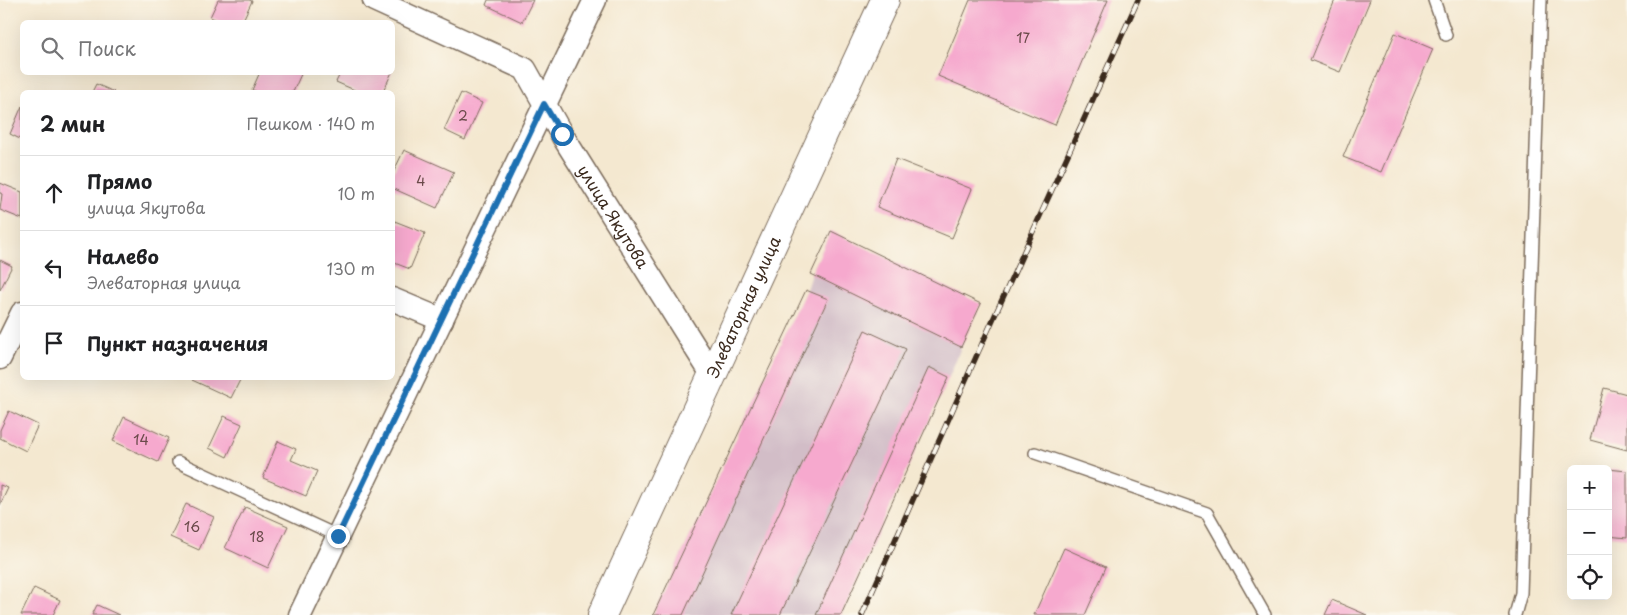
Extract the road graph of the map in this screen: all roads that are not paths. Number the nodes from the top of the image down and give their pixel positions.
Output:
1 (374, 0) edge
2 (595, 0) edge
3 (885, 0) edge
4 (1434, 0) edge
5 (1540, 0) edge
6 (1446, 34) dead end
7 (544, 104) junction
8 (395, 300) edge
9 (20, 317) edge
10 (442, 320) junction
11 (0, 358) edge
12 (713, 376) junction
13 (1035, 452) dead end
14 (178, 462) dead end
15 (338, 536) junction
16 (300, 615) edge
17 (602, 615) edge
18 (1265, 615) edge
19 (1515, 615) edge

1 - 7 street, улица Якутова
2 - 7 street
3 - 12 main road, Элеваторная улица
4 - 6 lane
5 - 19 lane
7 - 10 street
7 - 12 street, улица Якутова
8 - 10 street
9 - 11 street
10 - 15 street
12 - 17 main road, Элеваторная улица
13 - 18 lane
14 - 15 lane
15 - 16 street

